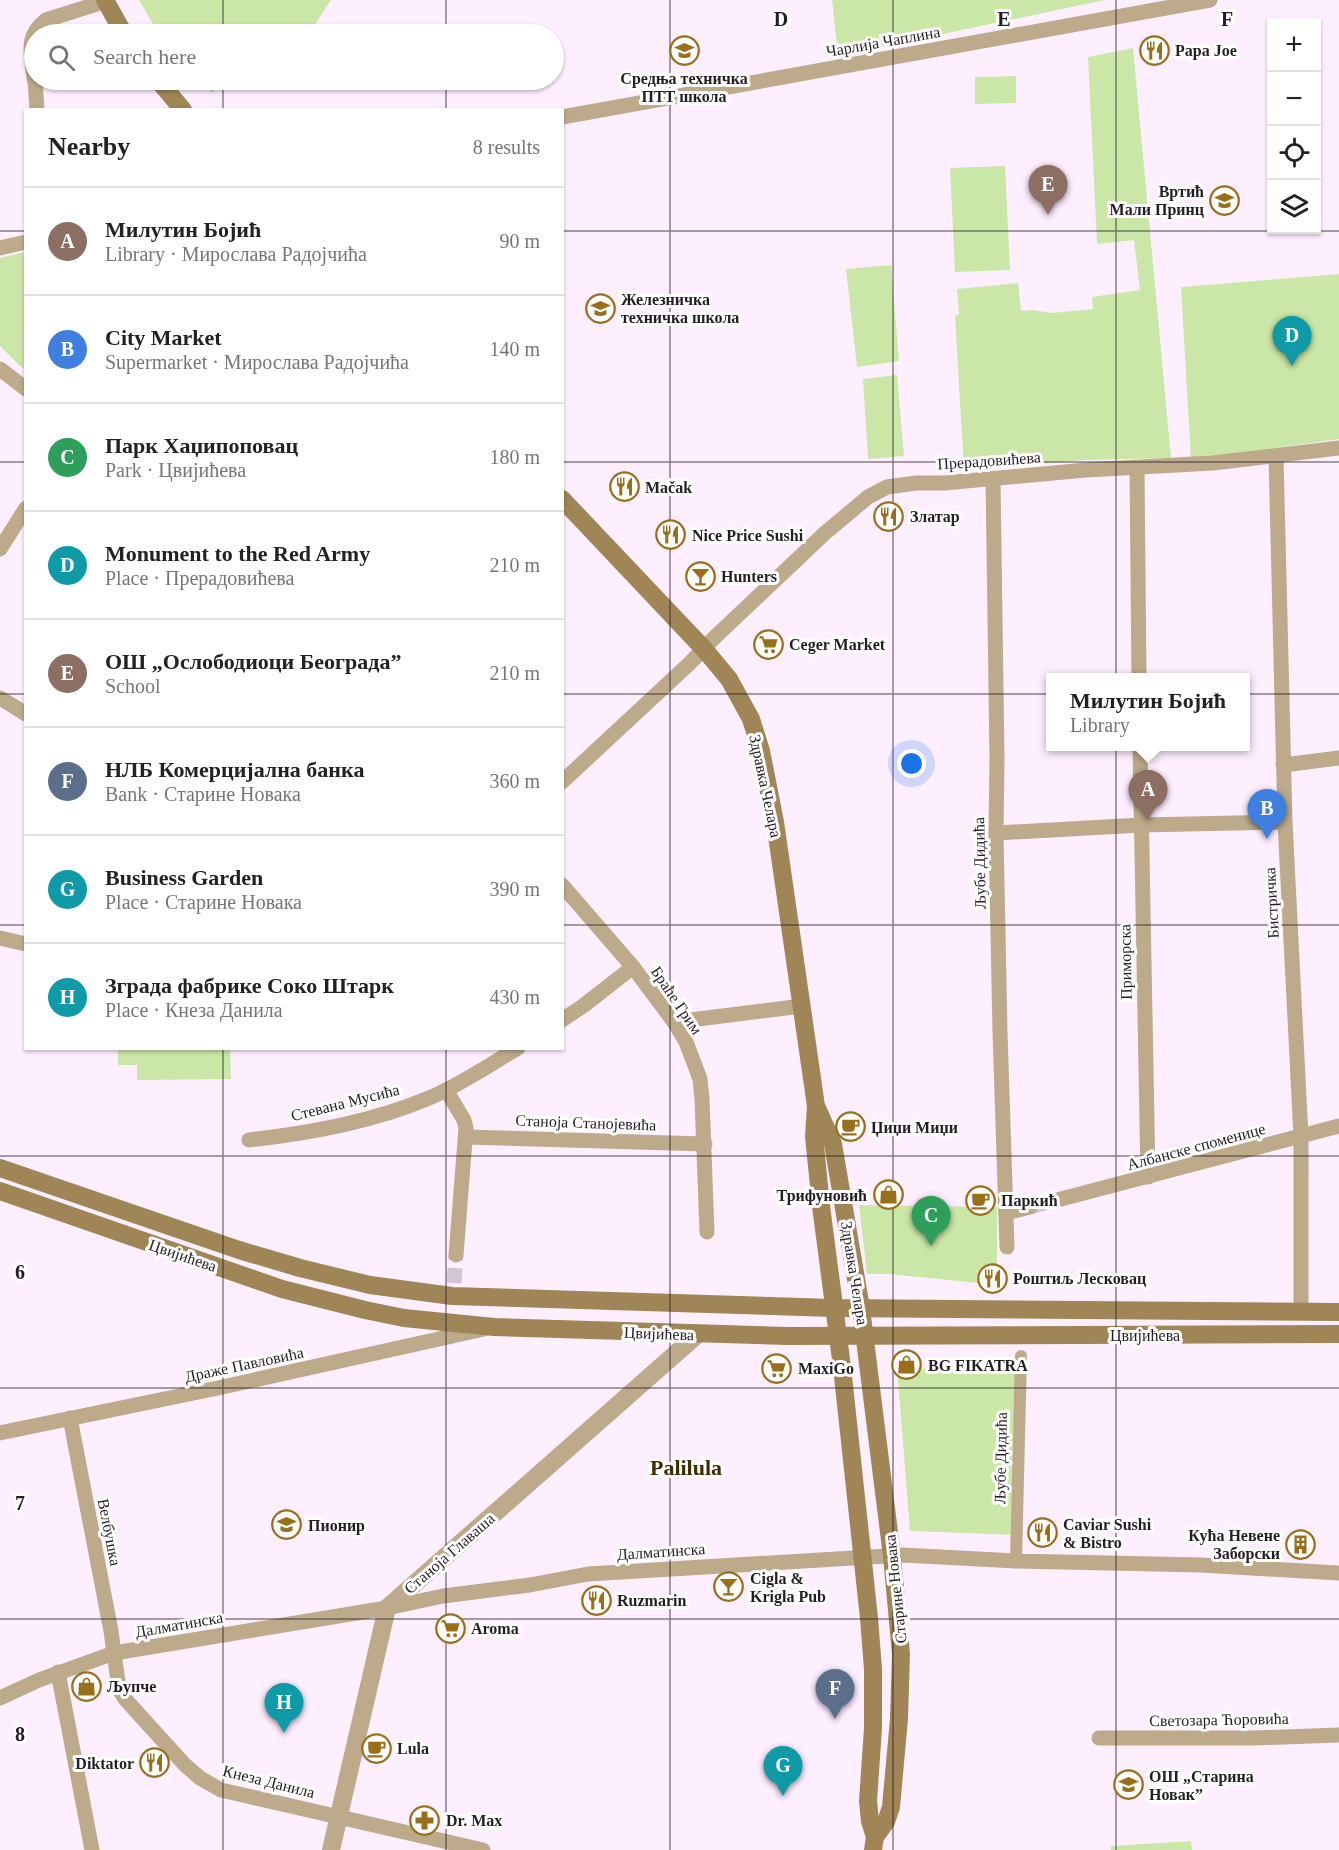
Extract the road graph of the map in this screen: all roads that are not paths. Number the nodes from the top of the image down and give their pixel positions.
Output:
1 (1210, 0) edge
2 (106, 1) edge
3 (40, 24) edge
4 (119, 24) edge
5 (36, 90) edge
6 (166, 90) edge
7 (37, 108) edge
8 (181, 108) edge
9 (564, 117) edge
10 (24, 242) edge
11 (0, 248) edge
12 (0, 369) edge
13 (24, 387) edge
14 (1339, 448) edge
15 (1276, 456) junction
16 (1137, 468) junction
17 (993, 479) junction
18 (564, 501) edge
19 (24, 511) edge
20 (0, 548) edge
21 (704, 649) junction
22 (1139, 673) edge
23 (0, 698) edge
24 (24, 713) edge
25 (1140, 751) edge
26 (1339, 758) edge
27 (1283, 765) junction
28 (564, 780) edge
29 (1285, 822) junction
30 (1141, 825) junction
31 (996, 833) junction
32 (564, 887) edge
33 (0, 938) edge
34 (24, 944) edge
35 (633, 967) junction
36 (802, 1006) junction
37 (564, 1019) edge
38 (674, 1022) junction
39 (515, 1050) edge
40 (446, 1090) junction
41 (816, 1106) junction
42 (1339, 1126) edge
43 (466, 1137) junction
44 (1300, 1137) junction
45 (249, 1140) dead end
46 (705, 1144) junction
47 (0, 1168) edge
48 (1148, 1177) junction
49 (0, 1191) edge
50 (1061, 1199) tunnel mouth
51 (1030, 1207) tunnel mouth
52 (1006, 1214) junction
53 (707, 1232) dead end
54 (1007, 1247) dead end
55 (456, 1255) tunnel mouth
56 (833, 1308) junction
57 (861, 1308) junction
58 (1301, 1311) junction
59 (1339, 1312) edge
60 (494, 1327) junction
61 (1339, 1334) edge
62 (698, 1335) junction
63 (837, 1337) junction
64 (865, 1337) junction
65 (1021, 1356) dead end
66 (70, 1418) junction
67 (0, 1433) edge
68 (892, 1556) junction
69 (863, 1557) junction
70 (1016, 1561) junction
71 (1339, 1573) edge
72 (387, 1608) junction
73 (114, 1653) junction
74 (58, 1672) junction
75 (0, 1698) edge
76 (1339, 1735) edge
77 (1099, 1738) dead end
78 (338, 1817) junction
79 (874, 1844) edge
80 (92, 1850) edge
81 (331, 1850) edge
82 (483, 1850) edge

1 - 9 street, Чарлија Чаплина
2 - 3 street
2 - 4 main road
5 - 7 street
6 - 8 main road
10 - 11 street
12 - 13 street
14 - 15 street, Прерадовићева
15 - 16 street, Прерадовићева
15 - 27 street, Бистричка
16 - 17 street, Прерадовићева
16 - 22 street
17 - 21 street, Прерадовићева
17 - 31 street, Љубе Дидића
18 - 21 main road, Здравка Челара
19 - 20 street
21 - 28 street, Прерадовићева
21 - 36 main road, Здравка Челара
23 - 24 street
25 - 30 street, Приморска
26 - 27 street
27 - 29 street, Бистричка
29 - 30 street
29 - 44 street, Бистричка
30 - 31 street
30 - 48 street, Приморска
31 - 52 street, Љубе Дидића
32 - 35 street, Браће Грим
33 - 34 street
35 - 37 street
35 - 38 street, Браће Грим
36 - 38 street
36 - 41 main road, Здравка Челара
38 - 46 street, Браће Грим
39 - 40 street, Стевана Мусића
40 - 43 street
40 - 45 street, Стевана Мусића
41 - 56 main road, Здравка Челара
41 - 57 main road, Здравка Челара
42 - 44 street, Албанске споменице
43 - 46 street, Станоја Станојевића
43 - 55 street
44 - 48 street, Албанске споменице
44 - 58 street, Бистричка
46 - 53 street, Браће Грим
47 - 56 main road, Цвијићева
48 - 50 street, Албанске споменице
49 - 60 main road, Цвијићева
51 - 52 street
52 - 54 street, Љубе Дидића
56 - 57 main road, Цвијићева
56 - 63 main road, Здравка Челара
57 - 58 main road, Цвијићева
57 - 64 main road, Здравка Челара
58 - 59 main road, Цвијићева
60 - 62 main road, Цвијићева
60 - 66 street, Драже Павловића
61 - 64 main road, Цвијићева
62 - 63 main road, Цвијићева
62 - 72 street, Станоја Главаша
63 - 64 main road, Цвијићева
63 - 69 main road, Старине Новака
64 - 68 main road, Старине Новака
65 - 70 street, Љубе Дидића
66 - 67 street, Драже Павловића
66 - 73 street, Велбушка
68 - 69 street, Далматинска
68 - 70 street, Далматинска
68 - 79 main road, Старине Новака
69 - 72 street, Далматинска
69 - 79 main road, Старине Новака
70 - 71 street, Далматинска
72 - 73 street, Далматинска
72 - 78 street
73 - 74 street, Далматинска
73 - 78 street, Кнеза Данила
74 - 75 street, Далматинска
74 - 80 street
76 - 77 street, Светозара Ћоровића
78 - 81 street
78 - 82 street, Кнеза Данила

